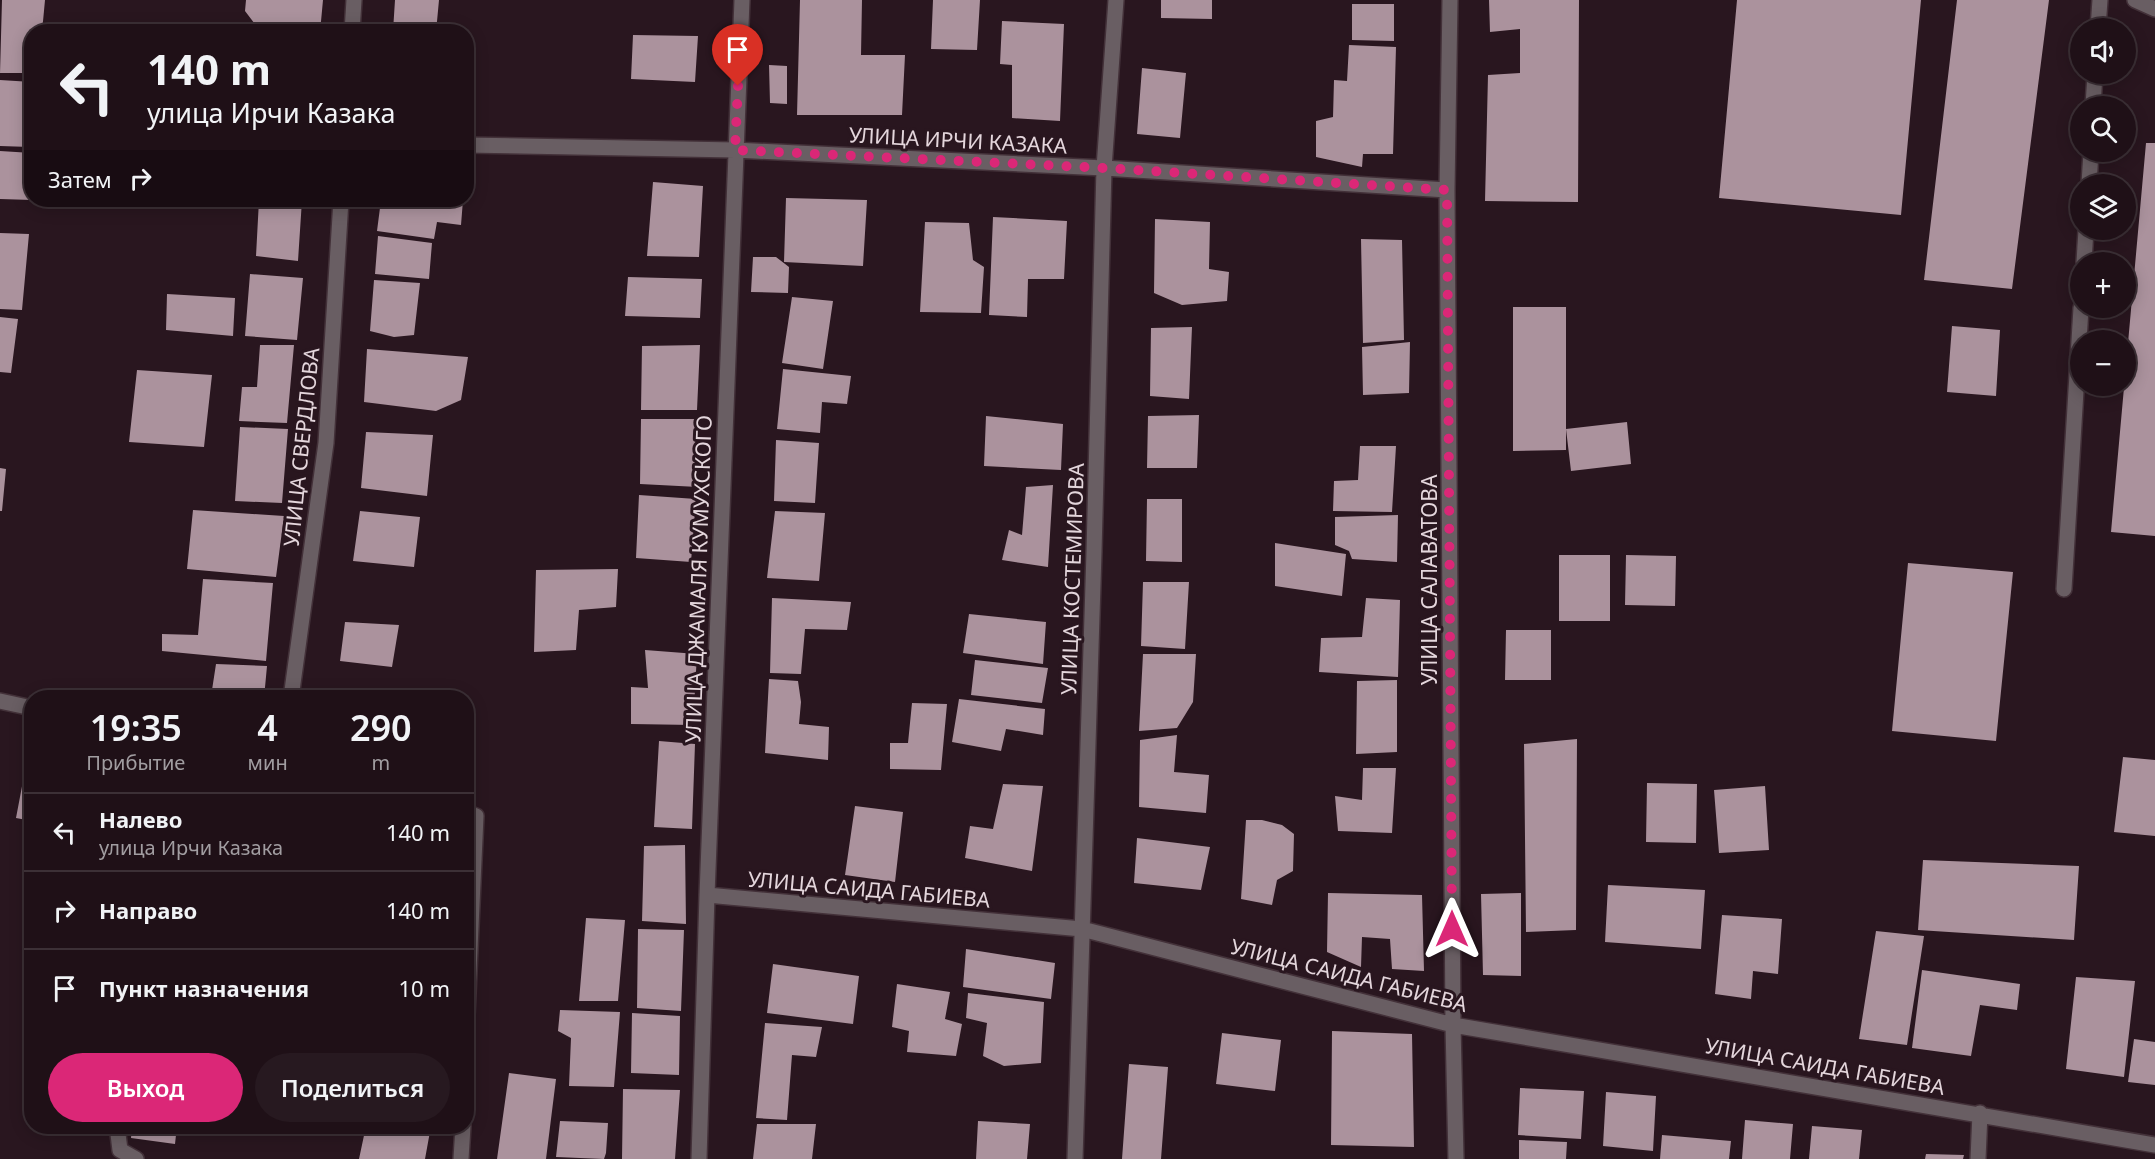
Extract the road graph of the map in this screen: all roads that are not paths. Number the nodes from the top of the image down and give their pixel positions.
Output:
1 (354, 0) edge
2 (742, 0) edge
3 (1116, 0) edge
4 (1450, 0) edge
5 (2100, 0) edge
6 (2135, 0) edge
7 (2155, 9) edge
8 (2099, 18) edge
9 (352, 24) edge
10 (474, 145) edge
11 (735, 150) junction
12 (1104, 168) junction
13 (1447, 190) junction
14 (341, 207) edge
15 (2080, 318) edge
16 (2064, 589) dead end
17 (292, 690) edge
18 (0, 701) edge
19 (24, 706) edge
20 (474, 815) edge
21 (474, 860) edge
22 (707, 895) junction
23 (1082, 929) junction
24 (1453, 1025) junction
25 (1980, 1113) junction
26 (118, 1134) edge
27 (463, 1134) edge
28 (2155, 1145) edge
29 (136, 1159) edge
30 (461, 1159) edge
31 (699, 1159) edge
32 (1075, 1159) edge
33 (1456, 1159) edge
34 (1978, 1159) edge

1 - 9 street
2 - 11 street, УЛИЦА ДЖАМАЛЯ КУМУХСКОГО
3 - 12 street, УЛИЦА КОСТЕМИРОВА
4 - 13 street, УЛИЦА САЛАВАТОВА
5 - 8 street
6 - 7 street
10 - 11 street, УЛИЦА ИРЧИ КАЗАКА
11 - 12 street, УЛИЦА ИРЧИ КАЗАКА
11 - 22 street, УЛИЦА ДЖАМАЛЯ КУМУХСКОГО
12 - 13 street, УЛИЦА ИРЧИ КАЗАКА
12 - 23 street, УЛИЦА КОСТЕМИРОВА
13 - 24 street, УЛИЦА САЛАВАТОВА
14 - 17 street, УЛИЦА СВЕРДЛОВА
15 - 16 street
18 - 19 street
20 - 21 street
22 - 23 street, УЛИЦА САИДА ГАБИЕВА
22 - 31 street, УЛИЦА ДЖАМАЛЯ КУМУХСКОГО
23 - 24 street, УЛИЦА САИДА ГАБИЕВА
23 - 32 street, УЛИЦА КОСТЕМИРОВА
24 - 25 street, УЛИЦА САИДА ГАБИЕВА
24 - 33 street, УЛИЦА САЛАВАТОВА
25 - 28 street, УЛИЦА САИДА ГАБИЕВА
25 - 34 street
26 - 29 street
27 - 30 street

